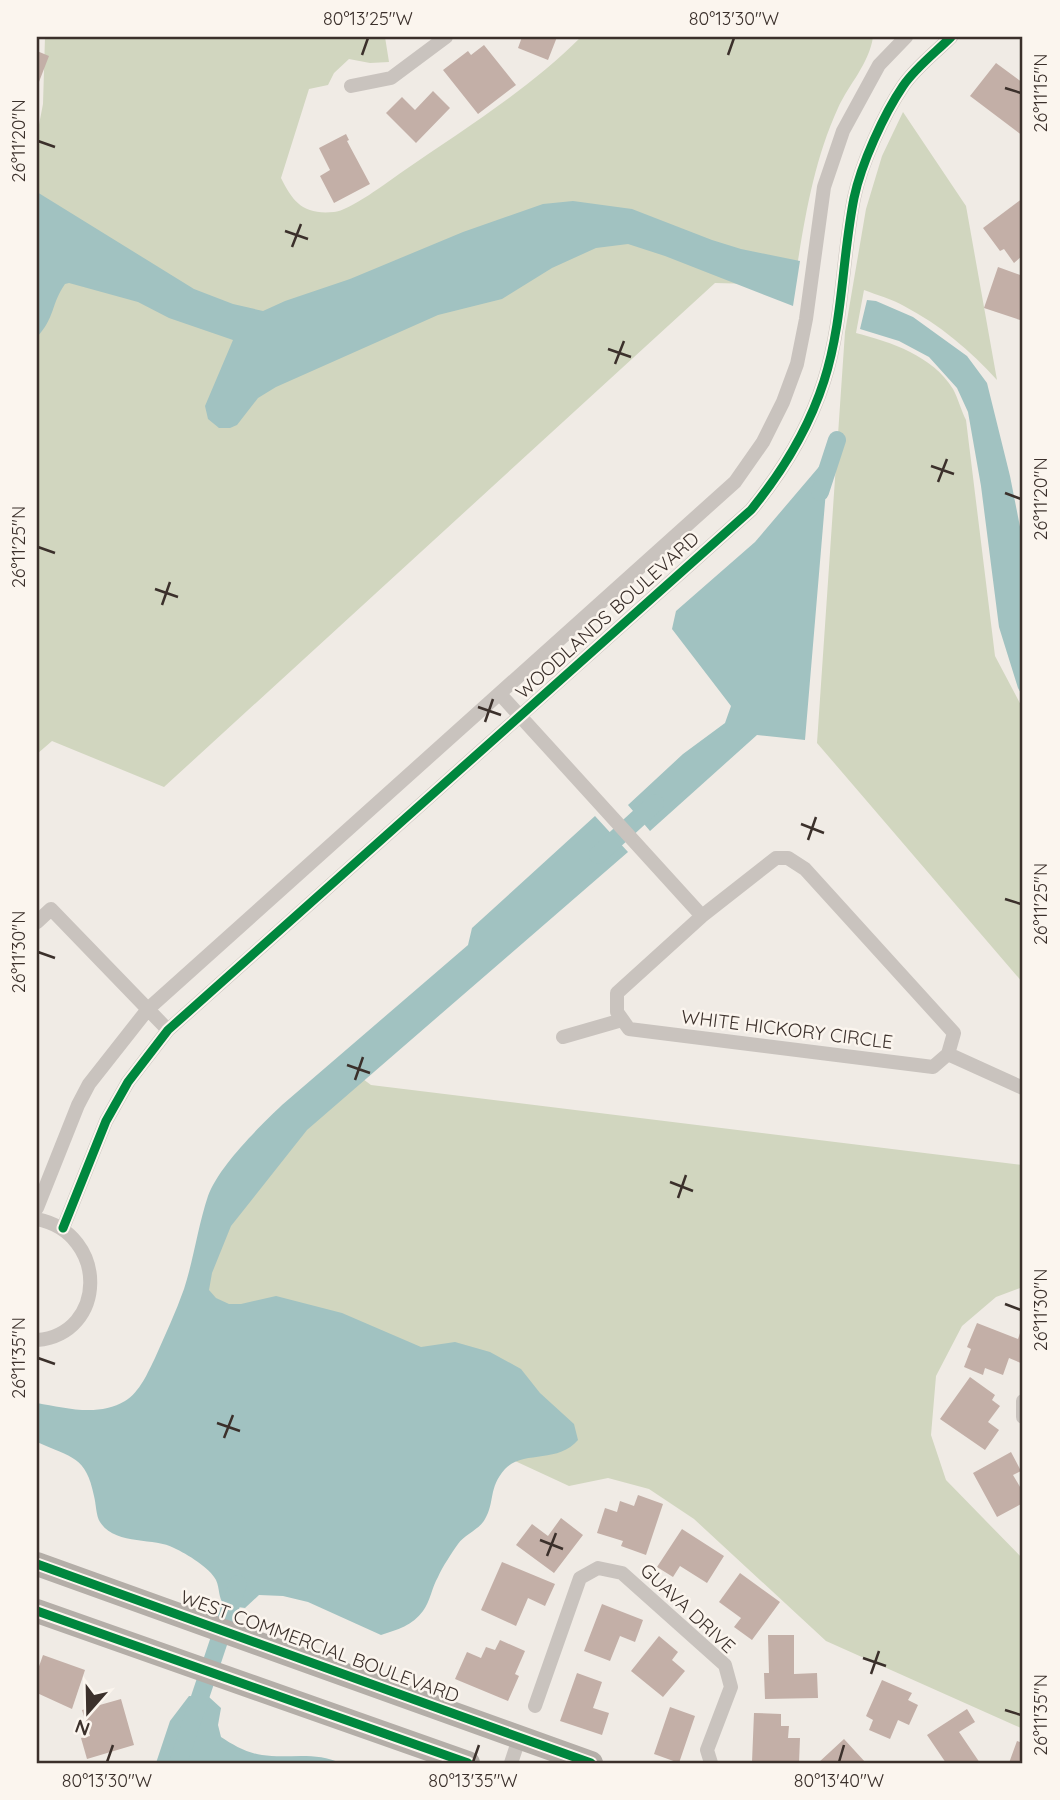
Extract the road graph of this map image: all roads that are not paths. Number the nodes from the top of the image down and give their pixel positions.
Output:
1 (446, 37) edge
2 (906, 37) edge
3 (951, 37) edge
4 (351, 86) dead end
5 (500, 694) junction
6 (522, 715) junction
7 (702, 916) junction
8 (37, 922) edge
9 (148, 1009) junction
10 (622, 1020) junction
11 (168, 1030) junction
12 (562, 1037) dead end
13 (948, 1054) junction
14 (1023, 1088) edge
15 (37, 1208) edge
16 (37, 1219) edge
17 (63, 1228) junction
18 (37, 1340) edge
19 (1023, 1401) edge
20 (1023, 1417) edge
21 (37, 1564) edge
22 (37, 1611) edge
23 (535, 1706) dead end
24 (520, 1737) junction
25 (468, 1763) edge
26 (511, 1763) edge
27 (591, 1763) edge
28 (711, 1763) edge

1 - 4 street
2 - 5 street, WOODLANDS BOULEVARD
3 - 6 street, WOODLANDS BOULEVARD
5 - 6 street
5 - 9 street, WOODLANDS BOULEVARD
6 - 7 street
6 - 11 street, WOODLANDS BOULEVARD
7 - 10 street
7 - 13 street
8 - 9 street
9 - 11 street
9 - 15 street, WOODLANDS BOULEVARD
10 - 12 street
10 - 13 street, WHITE HICKORY CIRCLE
11 - 17 street, WOODLANDS BOULEVARD
13 - 14 street
16 - 17 street
17 - 18 street
19 - 20 street
21 - 24 highway, WEST COMMERCIAL BOULEVARD
22 - 25 highway
23 - 28 street, GUAVA DRIVE
24 - 26 street
24 - 27 highway, WEST COMMERCIAL BOULEVARD

